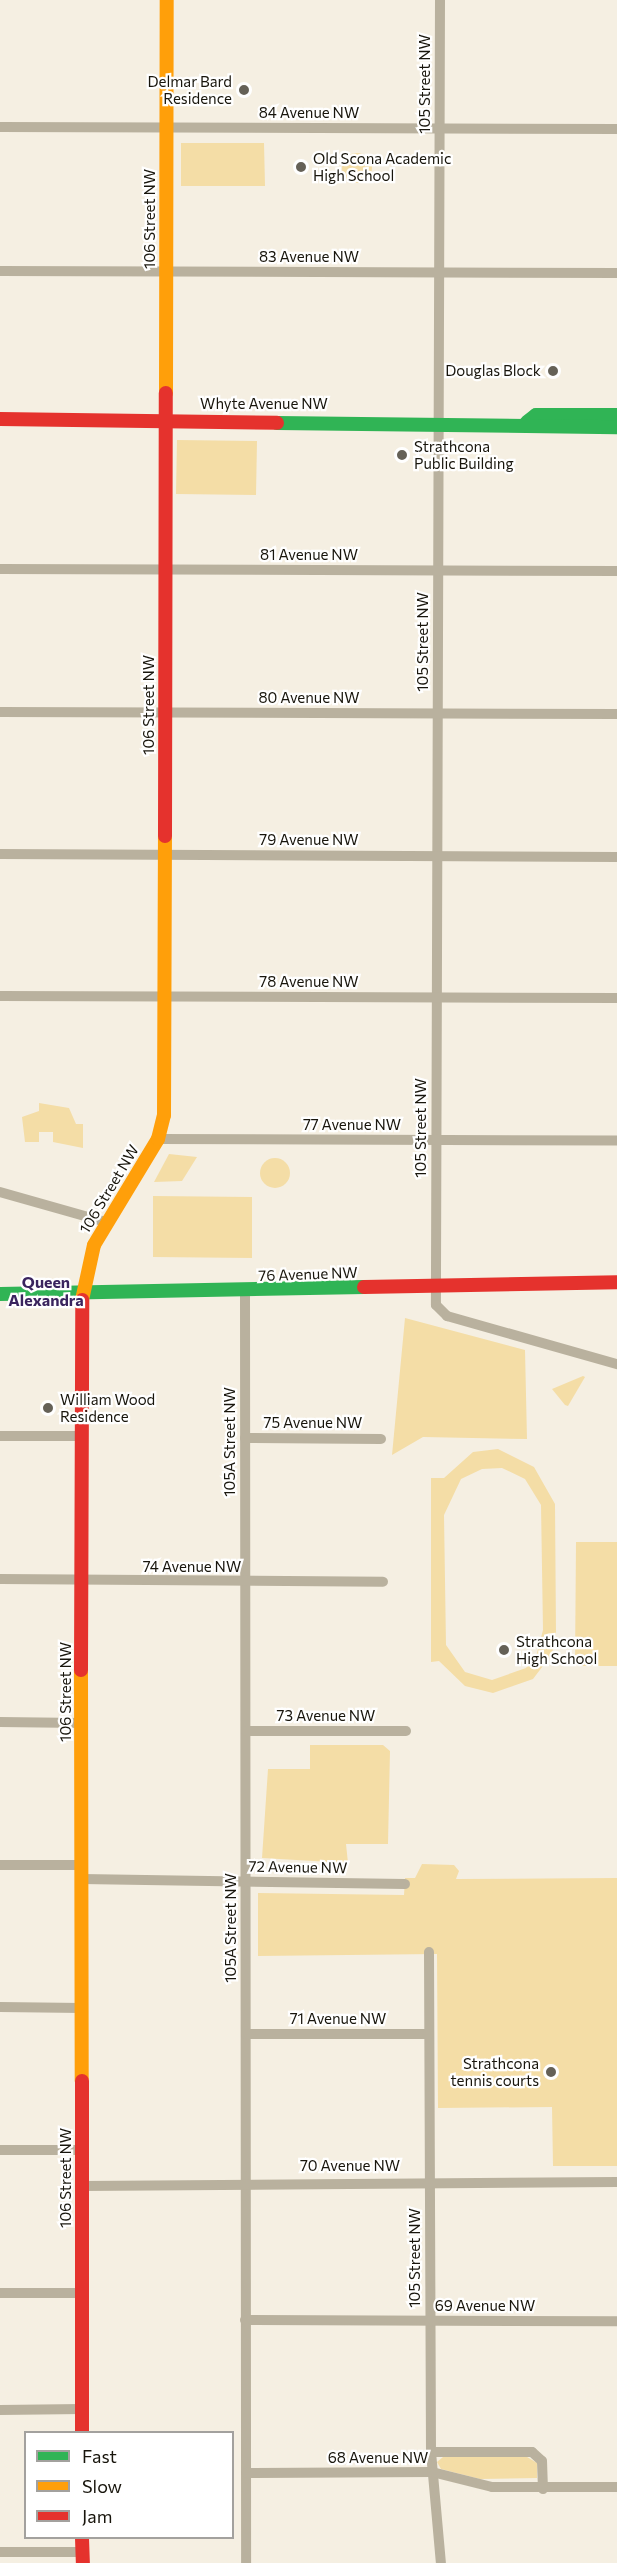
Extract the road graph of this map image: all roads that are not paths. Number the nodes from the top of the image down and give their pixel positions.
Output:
1 (167, 0) edge
2 (440, 0) edge
3 (0, 127) edge
4 (167, 128) junction
5 (441, 129) junction
6 (617, 129) edge
7 (0, 271) edge
8 (166, 271) junction
9 (440, 272) junction
10 (617, 273) edge
11 (617, 415) edge
12 (0, 419) edge
13 (167, 420) junction
14 (439, 422) junction
15 (527, 422) junction
16 (617, 427) edge
17 (0, 569) edge
18 (165, 569) junction
19 (438, 570) junction
20 (617, 571) edge
21 (0, 712) edge
22 (165, 712) junction
23 (438, 713) junction
24 (617, 714) edge
25 (0, 854) edge
26 (165, 855) junction
27 (437, 856) junction
28 (617, 857) edge
29 (0, 996) edge
30 (164, 997) junction
31 (436, 997) junction
32 (617, 998) edge
33 (158, 1139) junction
34 (436, 1141) junction
35 (617, 1141) edge
36 (0, 1192) edge
37 (106, 1222) junction
38 (617, 1281) edge
39 (436, 1283) junction
40 (82, 1292) junction
41 (245, 1292) junction
42 (0, 1294) edge
43 (617, 1364) edge
44 (0, 1436) edge
45 (81, 1436) junction
46 (245, 1438) junction
47 (381, 1439) dead end
48 (0, 1579) edge
49 (82, 1580) junction
50 (246, 1582) junction
51 (383, 1582) dead end
52 (0, 1722) edge
53 (82, 1723) junction
54 (246, 1731) junction
55 (406, 1731) dead end
56 (0, 1865) edge
57 (82, 1872) junction
58 (246, 1882) junction
59 (405, 1884) dead end
60 (429, 1952) dead end
61 (0, 2007) edge
62 (82, 2008) junction
63 (246, 2034) junction
64 (429, 2034) junction
65 (0, 2150) edge
66 (82, 2150) junction
67 (429, 2181) junction
68 (617, 2182) edge
69 (246, 2183) junction
70 (82, 2186) junction
71 (83, 2292) junction
72 (0, 2293) edge
73 (246, 2320) junction
74 (430, 2320) junction
75 (617, 2321) edge
76 (82, 2409) junction
77 (0, 2410) edge
78 (82, 2431) edge
79 (431, 2452) junction
80 (432, 2472) junction
81 (246, 2473) junction
82 (617, 2487) edge
83 (543, 2489) junction
84 (83, 2551) edge
85 (0, 2552) edge
86 (246, 2563) edge
87 (441, 2563) edge

1 - 4 street, 106 Street NW
2 - 5 street, 105 Street NW
3 - 4 street, 84 Avenue NW
4 - 5 street, 84 Avenue NW
4 - 8 street, 106 Street NW
5 - 6 street, 84 Avenue NW
5 - 9 street, 105 Street NW
7 - 8 street, 83 Avenue NW
8 - 9 street, 83 Avenue NW
8 - 13 street, 106 Street NW
9 - 10 street, 83 Avenue NW
9 - 14 street, 105 Street NW
11 - 15 street, Whyte Avenue NW
12 - 13 street, Whyte Avenue NW
13 - 14 street, Whyte Avenue NW
13 - 18 street, 106 Street NW
14 - 15 street, Whyte Avenue NW
14 - 19 street, 105 Street NW
15 - 16 street, Whyte Avenue NW
17 - 18 street, 81 Avenue NW
18 - 19 street, 81 Avenue NW
18 - 22 street, 106 Street NW
19 - 20 street, 81 Avenue NW
19 - 23 street, 105 Street NW
21 - 22 street, 80 Avenue NW
22 - 23 street, 80 Avenue NW
22 - 26 street, 106 Street NW
23 - 24 street, 80 Avenue NW
23 - 27 street, 105 Street NW
25 - 26 street, 79 Avenue NW
26 - 27 street, 79 Avenue NW
26 - 30 street, 106 Street NW
27 - 28 street, 79 Avenue NW
27 - 31 street, 105 Street NW
29 - 30 street, 78 Avenue NW
30 - 31 street, 78 Avenue NW
30 - 33 street, 106 Street NW
31 - 32 street, 78 Avenue NW
31 - 34 street, 105 Street NW
33 - 34 street, 77 Avenue NW
33 - 37 street, 106 Street NW
34 - 35 street, 77 Avenue NW
34 - 39 street, 105 Street NW
36 - 37 street
37 - 40 street, 106 Street NW
38 - 39 street, 76 Avenue NW
39 - 41 street, 76 Avenue NW
39 - 43 street, 105 Street NW
40 - 41 street, 76 Avenue NW
40 - 42 street, 76 Avenue NW
40 - 45 street, 106 Street NW
41 - 46 street, 105A Street NW
44 - 45 street
45 - 49 street, 106 Street NW
46 - 47 street, 75 Avenue NW
46 - 50 street, 105A Street NW
48 - 49 street, 74 Avenue NW
49 - 50 street, 74 Avenue NW
49 - 53 street, 106 Street NW
50 - 51 street, 74 Avenue NW
50 - 54 street, 105A Street NW
52 - 53 street
53 - 57 street, 106 Street NW
54 - 55 street, 73 Avenue NW
54 - 58 street, 105A Street NW
56 - 57 street, 72 Avenue NW
57 - 58 street, 72 Avenue NW
57 - 62 street, 106 Street NW
58 - 59 street, 72 Avenue NW
58 - 63 street, 105A Street NW
60 - 64 street, 105 Street NW
61 - 62 street
62 - 66 street, 106 Street NW
63 - 64 street, 71 Avenue NW
63 - 69 street, 105A Street NW
64 - 67 street, 105 Street NW
65 - 66 street
66 - 70 street, 106 Street NW
67 - 68 street, 70 Avenue NW
67 - 69 street, 70 Avenue NW
67 - 74 street, 105 Street NW
69 - 70 street, 70 Avenue NW
69 - 73 street, 105A Street NW
70 - 71 street, 106 Street NW
71 - 72 street
71 - 76 street, 106 Street NW
73 - 74 street, 69 Avenue NW
73 - 81 street, 105A Street NW
74 - 75 street, 69 Avenue NW
74 - 79 street, 105 Street NW
76 - 77 street
76 - 78 street, 106 Street NW
79 - 80 street, 105 Street NW
79 - 83 street, 68 Avenue NW
80 - 81 street, 68 Avenue NW
80 - 83 street, 68 Avenue NW
80 - 87 street, 105 Street NW
81 - 86 street, 105A Street NW
82 - 83 street, 68 Avenue NW
84 - 85 street

